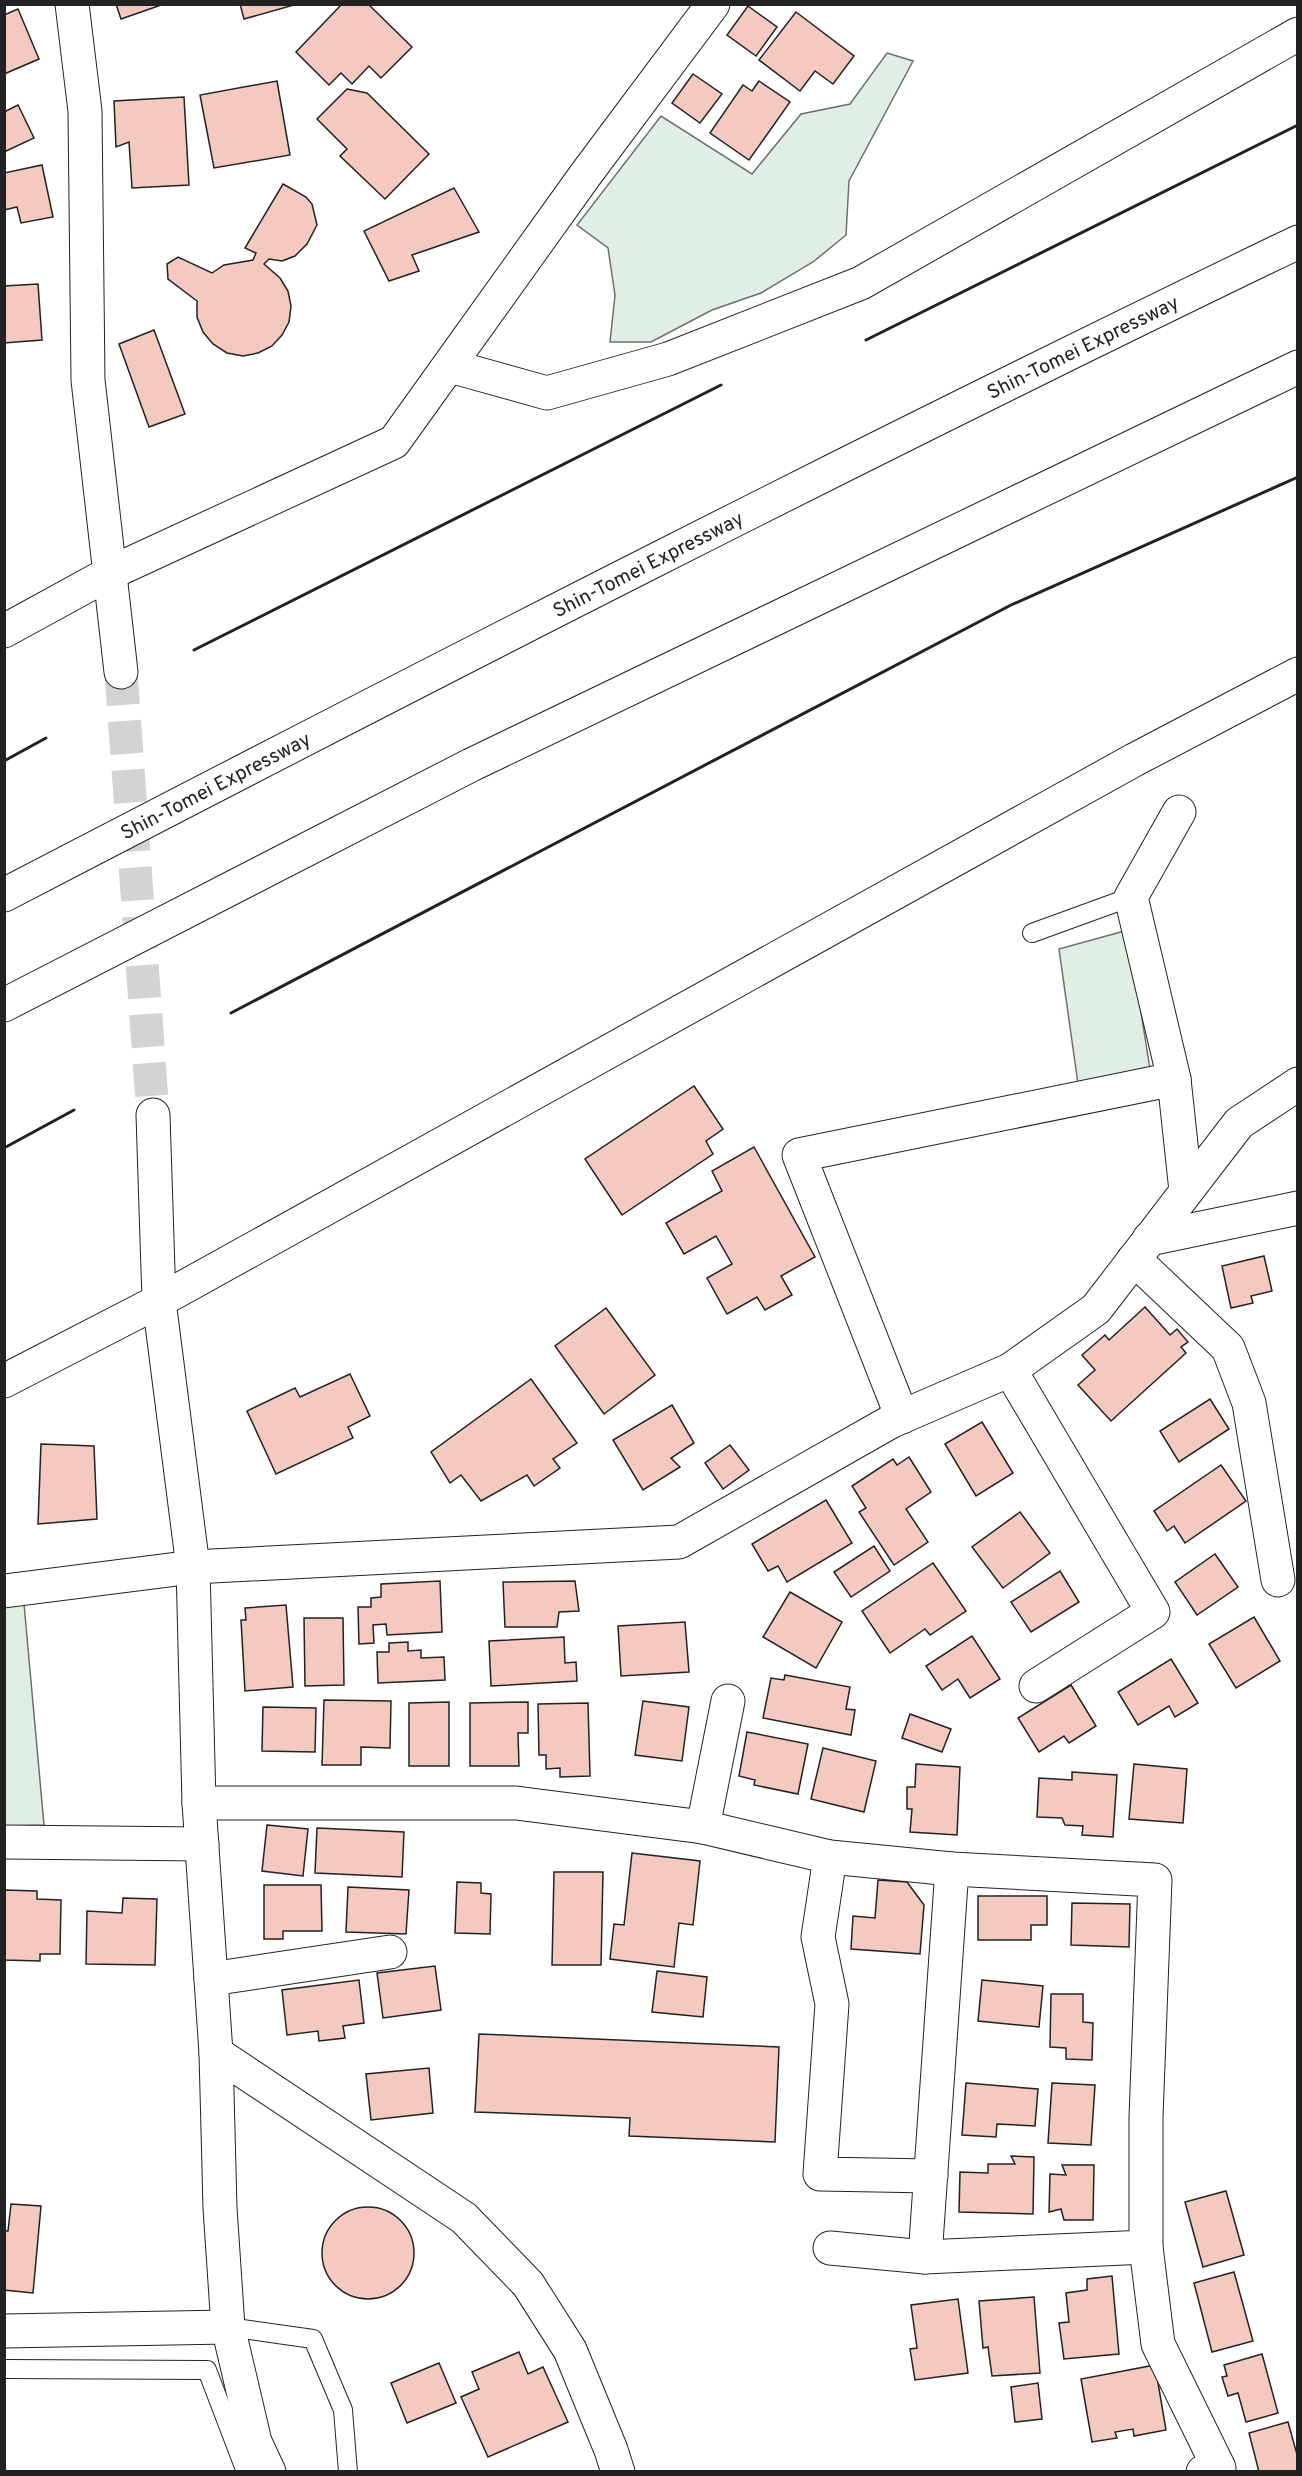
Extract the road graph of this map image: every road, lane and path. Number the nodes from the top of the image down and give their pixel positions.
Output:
1 (72, 4) edge
2 (713, 4) edge
3 (1298, 34) edge
4 (1298, 242) edge
5 (450, 366) junction
6 (1298, 367) edge
7 (110, 573) junction
8 (4, 631) edge
9 (121, 672) tunnel mouth
10 (1298, 674) edge
11 (1179, 812) dead end
12 (4, 895) edge
13 (1131, 897) junction
14 (1032, 933) dead end
15 (4, 1005) edge
16 (1174, 1079) junction
17 (1298, 1084) edge
18 (153, 1115) tunnel mouth
19 (1186, 1191) junction
20 (1298, 1208) edge
21 (1142, 1249) junction
22 (159, 1301) junction
23 (1010, 1370) junction
24 (4, 1382) edge
25 (902, 1417) junction
26 (193, 1567) junction
27 (1278, 1580) dead end
28 (4, 1591) edge
29 (1036, 1686) dead end
30 (728, 1701) dead end
31 (199, 1803) junction
32 (703, 1827) junction
33 (4, 1842) edge
34 (202, 1844) junction
35 (830, 1857) junction
36 (952, 1869) junction
37 (390, 1952) dead end
38 (211, 1979) junction
39 (216, 2053) junction
40 (931, 2176) junction
41 (1146, 2247) junction
42 (830, 2248) dead end
43 (925, 2257) junction
44 (228, 2327) junction
45 (4, 2331) edge
46 (4, 2369) edge
47 (1214, 2470) edge
48 (246, 2472) edge
49 (269, 2472) edge
50 (348, 2472) edge
51 (618, 2472) edge

1 - 7 main road
2 - 5 main road
3 - 5 main road
4 - 12 main road, Shin-Tomei Expressway
5 - 7 main road
6 - 15 main road
7 - 8 main road
7 - 9 main road
10 - 22 main road
11 - 13 main road
13 - 14 lane
13 - 16 main road
16 - 19 main road
16 - 25 main road
17 - 19 main road
18 - 22 main road
19 - 21 main road
20 - 21 main road
21 - 23 main road
21 - 27 main road
22 - 24 main road
22 - 26 main road
23 - 25 main road
23 - 29 main road
25 - 26 main road
26 - 28 main road
26 - 31 main road
30 - 32 main road
31 - 32 main road
31 - 34 main road
32 - 35 main road
33 - 34 main road
34 - 38 main road
35 - 36 main road
35 - 40 main road
36 - 40 main road
36 - 41 main road
37 - 38 main road
38 - 39 main road
39 - 44 main road
39 - 51 main road
40 - 43 main road
41 - 43 main road
41 - 47 main road
42 - 43 main road
44 - 45 main road
44 - 49 main road
44 - 50 lane
46 - 48 lane

